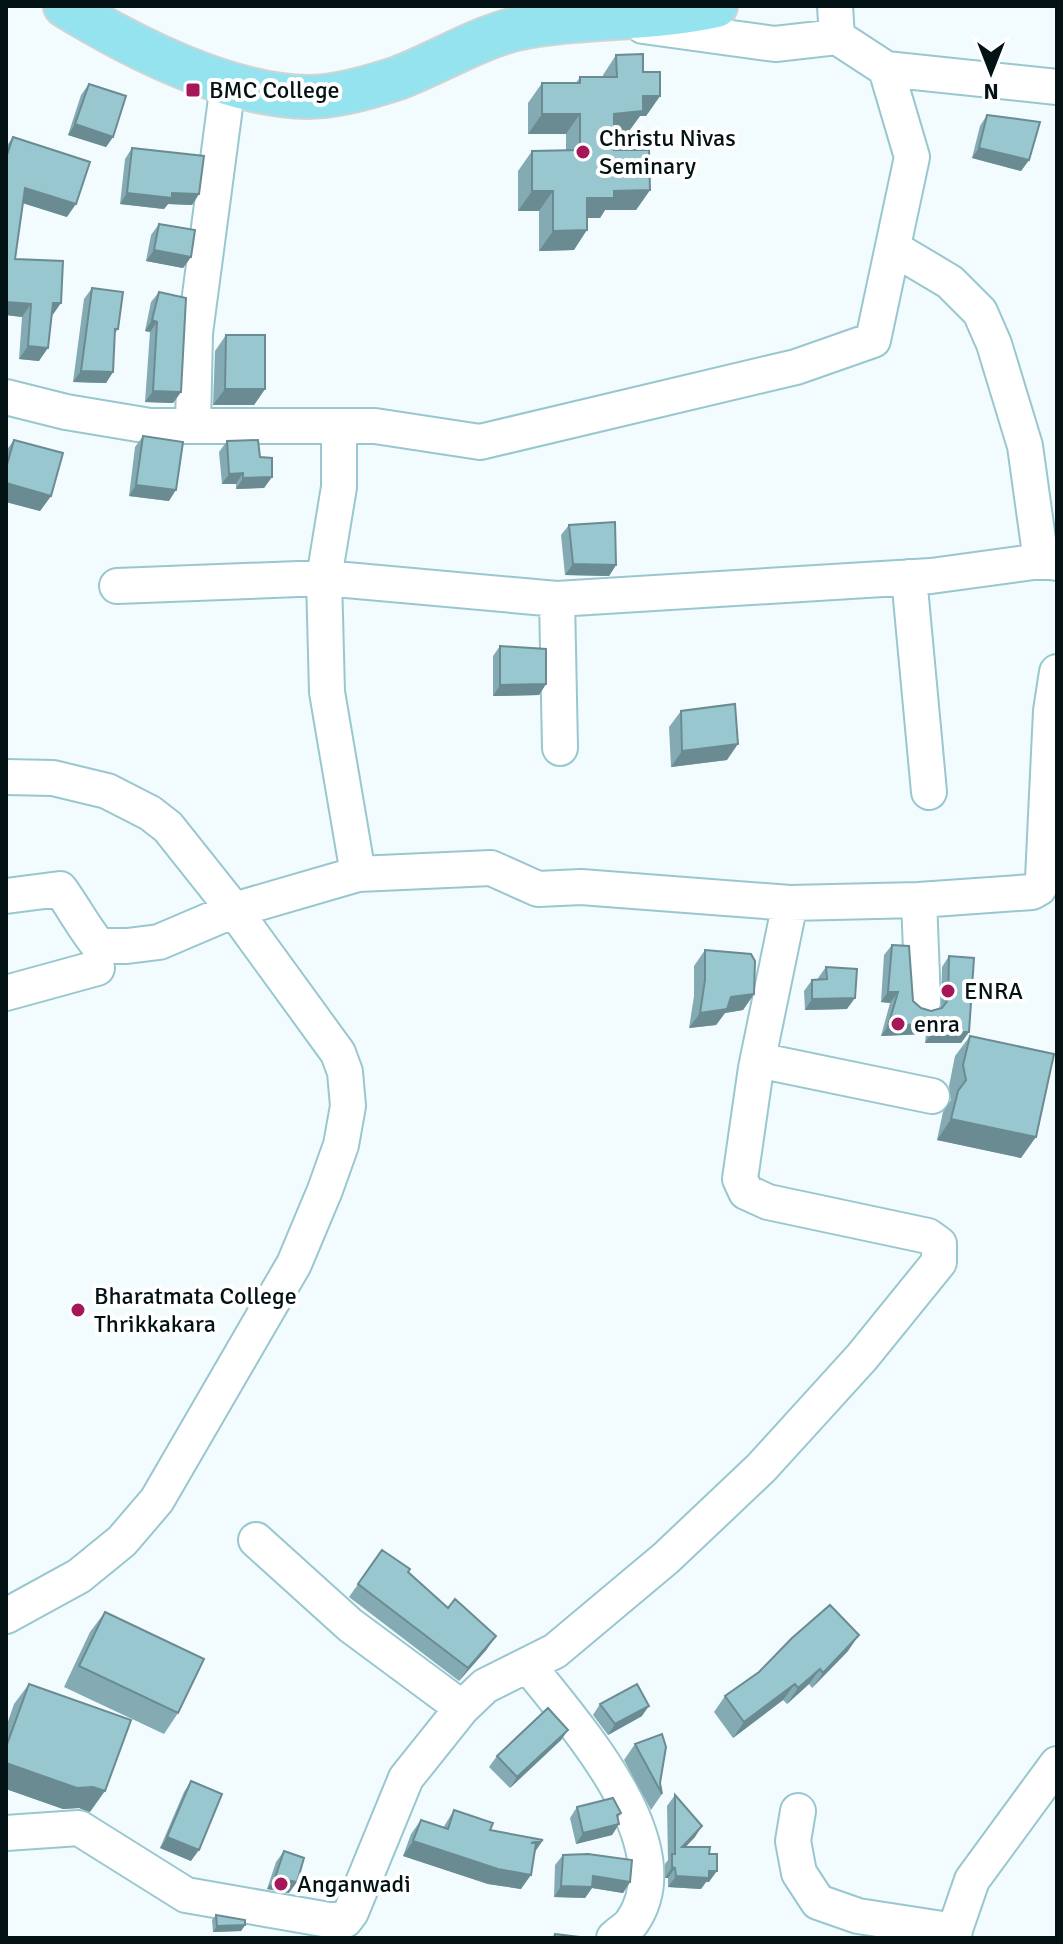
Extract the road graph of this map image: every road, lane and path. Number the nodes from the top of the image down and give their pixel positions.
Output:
1 (65, 6) edge
2 (716, 6) edge
3 (583, 19) junction
4 (836, 21) edge
5 (886, 69) junction
6 (228, 84) junction
7 (1057, 87) edge
8 (893, 248) junction
9 (6, 397) edge
10 (193, 426) junction
11 (339, 426) junction
12 (1049, 562) edge
13 (909, 577) junction
14 (324, 578) junction
15 (117, 586) dead end
16 (557, 599) junction
17 (1057, 672) edge
18 (560, 748) dead end
19 (6, 777) edge
20 (929, 792) dead end
21 (358, 874) junction
22 (6, 896) edge
23 (919, 900) junction
24 (790, 903) junction
25 (234, 910) junction
26 (97, 968) dead end
27 (6, 993) edge
28 (923, 1002) dead end
29 (758, 1060) junction
30 (932, 1096) dead end
31 (256, 1540) dead end
32 (6, 1616) edge
33 (528, 1665) junction
34 (462, 1708) junction
35 (1057, 1764) edge
36 (798, 1811) dead end
37 (6, 1833) edge
38 (954, 1934) edge
39 (614, 1938) edge

1 - 6 main road
2 - 3 main road
3 - 4 street
3 - 6 main road
4 - 5 street
5 - 7 street
5 - 8 street
6 - 10 street
8 - 11 street
8 - 12 street
9 - 10 street
10 - 11 street
11 - 14 street
12 - 13 street
13 - 16 street
13 - 20 street
14 - 15 street
14 - 16 street
14 - 21 street
16 - 18 street
17 - 23 street
19 - 25 street
21 - 24 street
21 - 25 street
22 - 25 street
23 - 24 street
23 - 28 street
24 - 29 street
25 - 32 street
26 - 27 street
29 - 30 street
29 - 33 street
31 - 34 street
33 - 34 street
33 - 39 street
34 - 37 street
35 - 38 street
36 - 38 street

